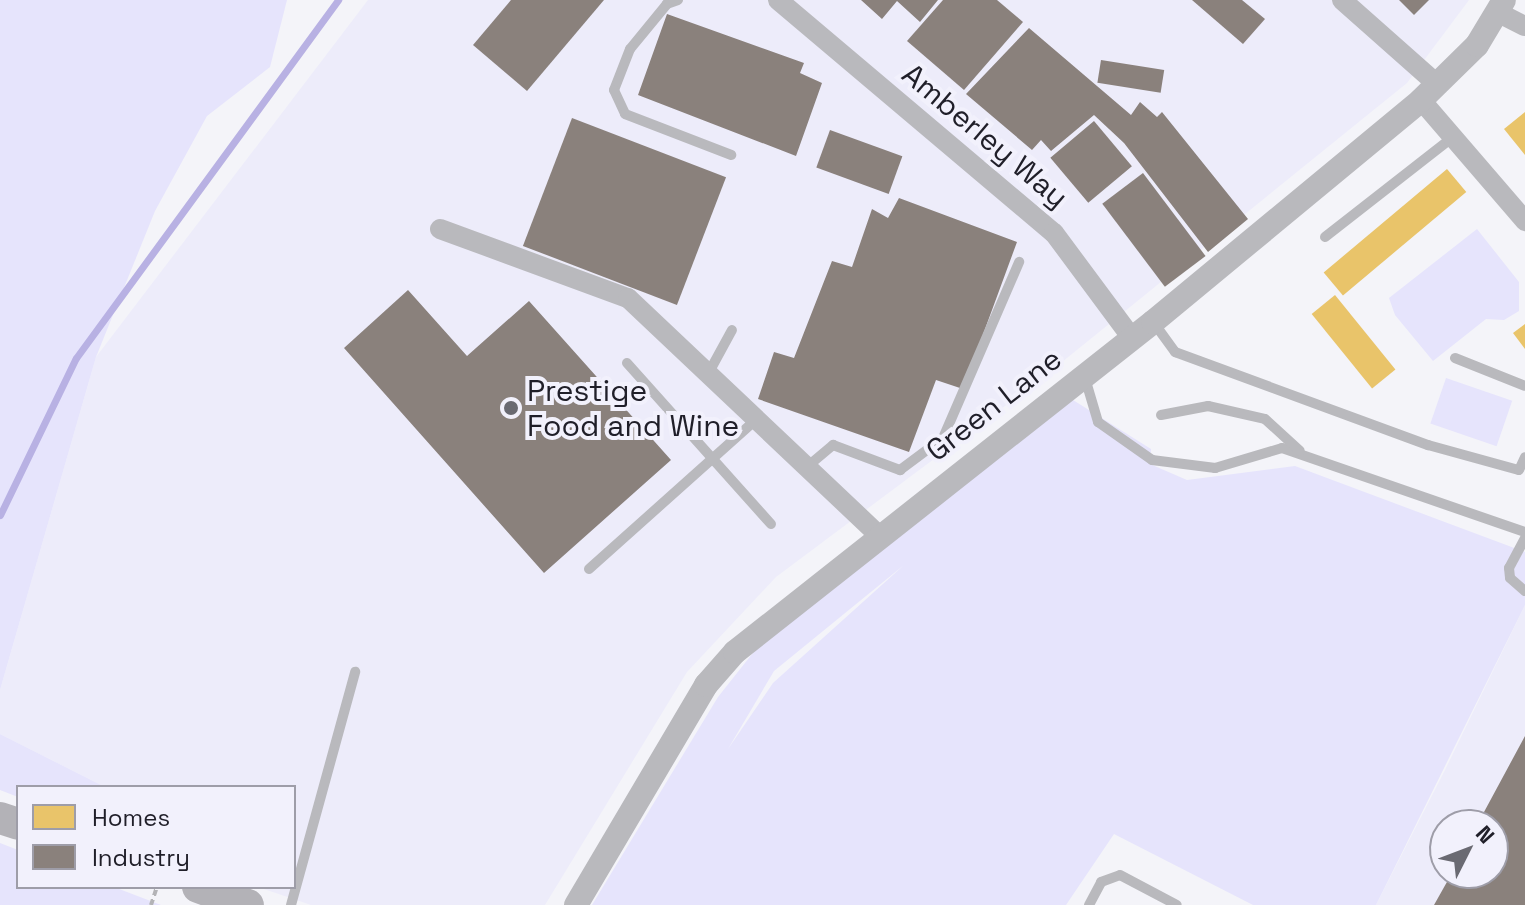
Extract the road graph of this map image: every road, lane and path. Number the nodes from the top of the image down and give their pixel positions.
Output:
1 (678, 0) edge
2 (778, 0) edge
3 (1342, 0) edge
4 (1500, 6) edge
5 (1525, 26) edge
6 (1429, 92) junction
7 (1453, 137) junction
8 (731, 155) dead end
9 (1525, 221) edge
10 (440, 229) dead end
11 (1325, 237) dead end
12 (1019, 262) dead end
13 (1153, 322) junction
14 (732, 330) dead end
15 (1132, 338) junction
16 (1455, 358) dead end
17 (627, 363) dead end
18 (707, 374) junction
19 (1084, 375) junction
20 (1525, 386) edge
21 (1161, 415) dead end
22 (757, 419) junction
23 (1304, 455) junction
24 (1525, 457) edge
25 (713, 460) junction
26 (808, 466) junction
27 (771, 524) dead end
28 (1525, 532) edge
29 (880, 536) junction
30 (1525, 538) edge
31 (589, 569) dead end
32 (1525, 591) edge
33 (355, 672) dead end
34 (296, 887) edge
35 (204, 889) edge
36 (248, 905) edge
37 (576, 905) edge
38 (1089, 905) edge
39 (1177, 905) edge

1 - 8 lane
2 - 15 street, Amberley Way
3 - 6 street
4 - 5 street
4 - 6 street, Green Lane
6 - 7 street
6 - 13 street, Green Lane
7 - 9 street
7 - 11 lane
10 - 18 street
12 - 26 lane
13 - 15 street, Green Lane
13 - 24 lane
14 - 18 lane
15 - 19 street, Green Lane
16 - 20 lane
17 - 25 lane
18 - 22 street
19 - 23 lane
19 - 29 street, Green Lane
21 - 23 lane
22 - 25 lane
22 - 26 street
23 - 28 lane
25 - 27 lane
25 - 31 lane
26 - 29 street
29 - 37 street, Green Lane
30 - 32 lane
33 - 34 lane
35 - 36 main road
38 - 39 lane

